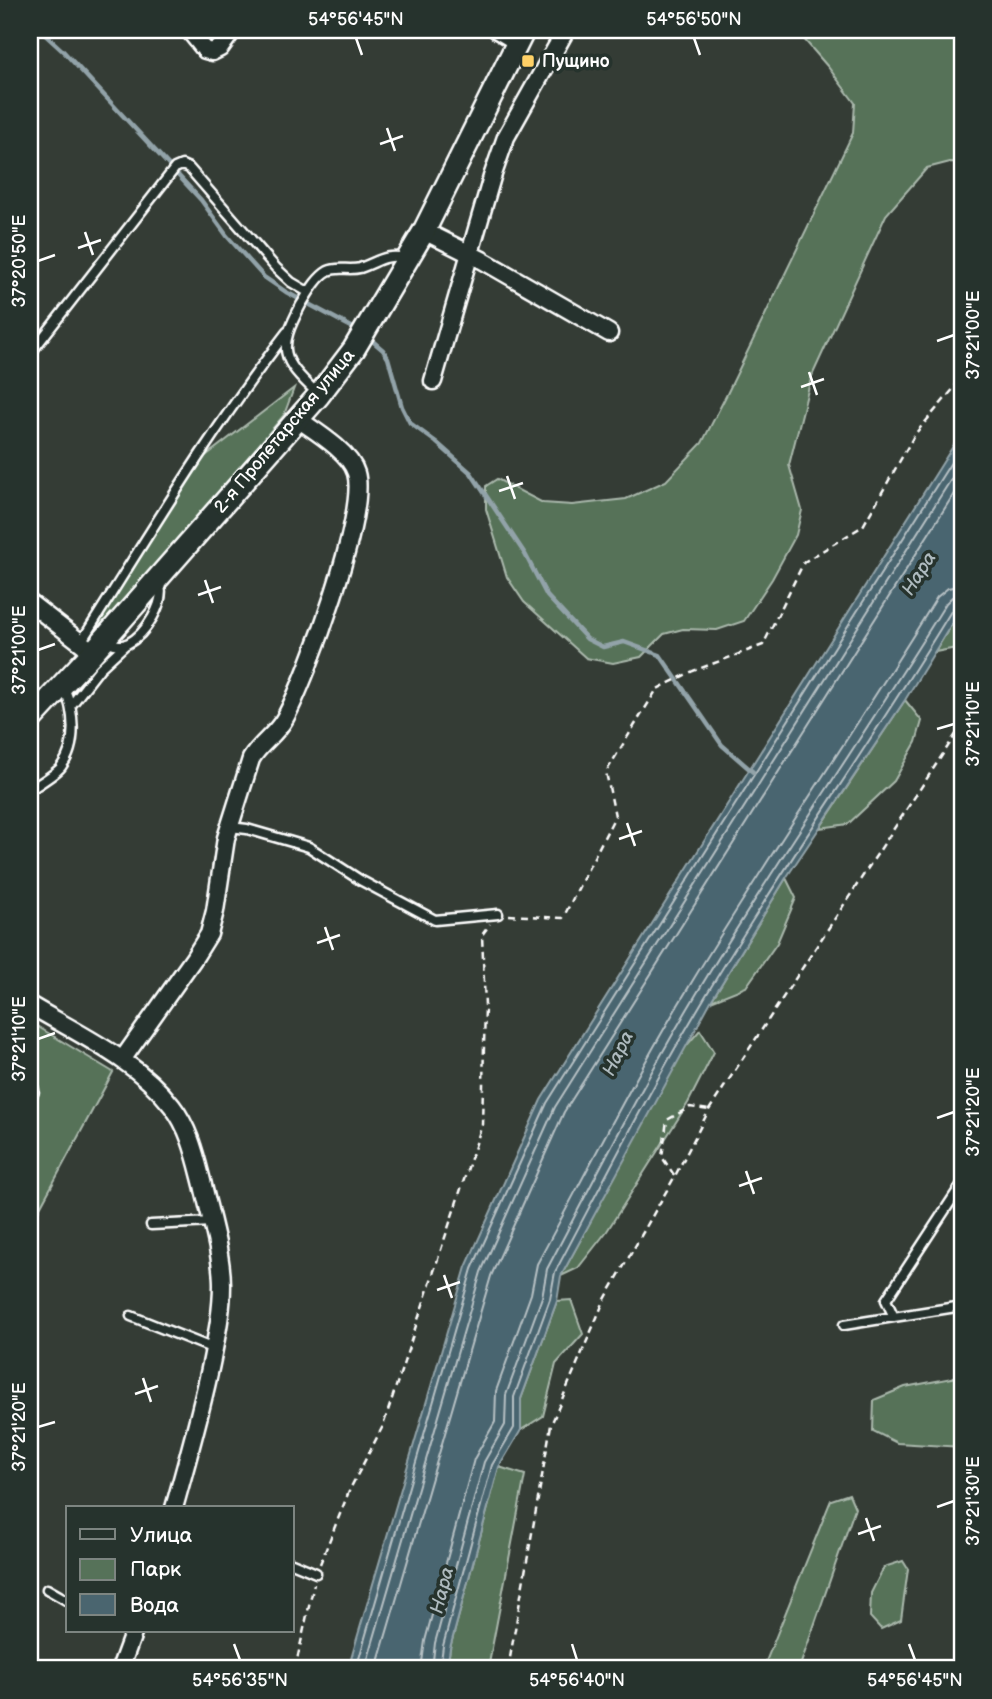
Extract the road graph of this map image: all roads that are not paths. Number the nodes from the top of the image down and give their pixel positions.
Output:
1 (189, 30) edge
2 (233, 30) edge
3 (497, 30) edge
4 (566, 30) edge
5 (520, 36) edge
6 (424, 231) junction
7 (471, 255) junction
8 (409, 258) junction
9 (309, 292) junction
10 (287, 331) junction
11 (609, 333) dead end
12 (30, 354) edge
13 (433, 381) dead end
14 (319, 395) junction
15 (298, 419) junction
16 (158, 579) junction
17 (30, 603) edge
18 (127, 644) junction
19 (93, 645) junction
20 (67, 694) junction
21 (30, 720) edge
22 (30, 790) edge
23 (230, 827) junction
24 (498, 914) road end
25 (30, 1005) edge
26 (122, 1060) junction
27 (962, 1184) edge
28 (212, 1222) junction
29 (150, 1225) dead end
30 (962, 1306) edge
31 (131, 1316) dead end
32 (894, 1317) junction
33 (844, 1325) dead end
34 (214, 1349) junction
35 (175, 1506) edge
36 (294, 1564) edge
37 (316, 1573) road end
38 (47, 1590) dead end
39 (66, 1600) edge
40 (130, 1632) edge
41 (120, 1669) edge

1 - 2 street
3 - 5 street
4 - 7 street
5 - 6 main road, 2-я Пролетарская улица
6 - 7 street
6 - 8 main road, 2-я Пролетарская улица
7 - 11 street
7 - 13 street
8 - 9 lane
8 - 14 main road, 2-я Пролетарская улица
9 - 10 lane
9 - 12 lane
10 - 14 lane
10 - 19 lane
14 - 15 main road, 2-я Пролетарская улица
15 - 16 main road, 2-я Пролетарская улица
15 - 23 street
16 - 18 lane
16 - 19 main road, 2-я Пролетарская улица
17 - 19 street
18 - 19 lane
18 - 20 lane
19 - 20 main road, 2-я Пролетарская улица
20 - 21 main road, 2-я Пролетарская улица
20 - 22 lane
23 - 24 lane
23 - 26 street
25 - 26 street
26 - 28 street
27 - 32 lane
28 - 29 lane
28 - 34 street
30 - 32 lane
31 - 34 lane
32 - 33 lane
34 - 35 street
36 - 37 lane
38 - 39 lane
40 - 41 street

